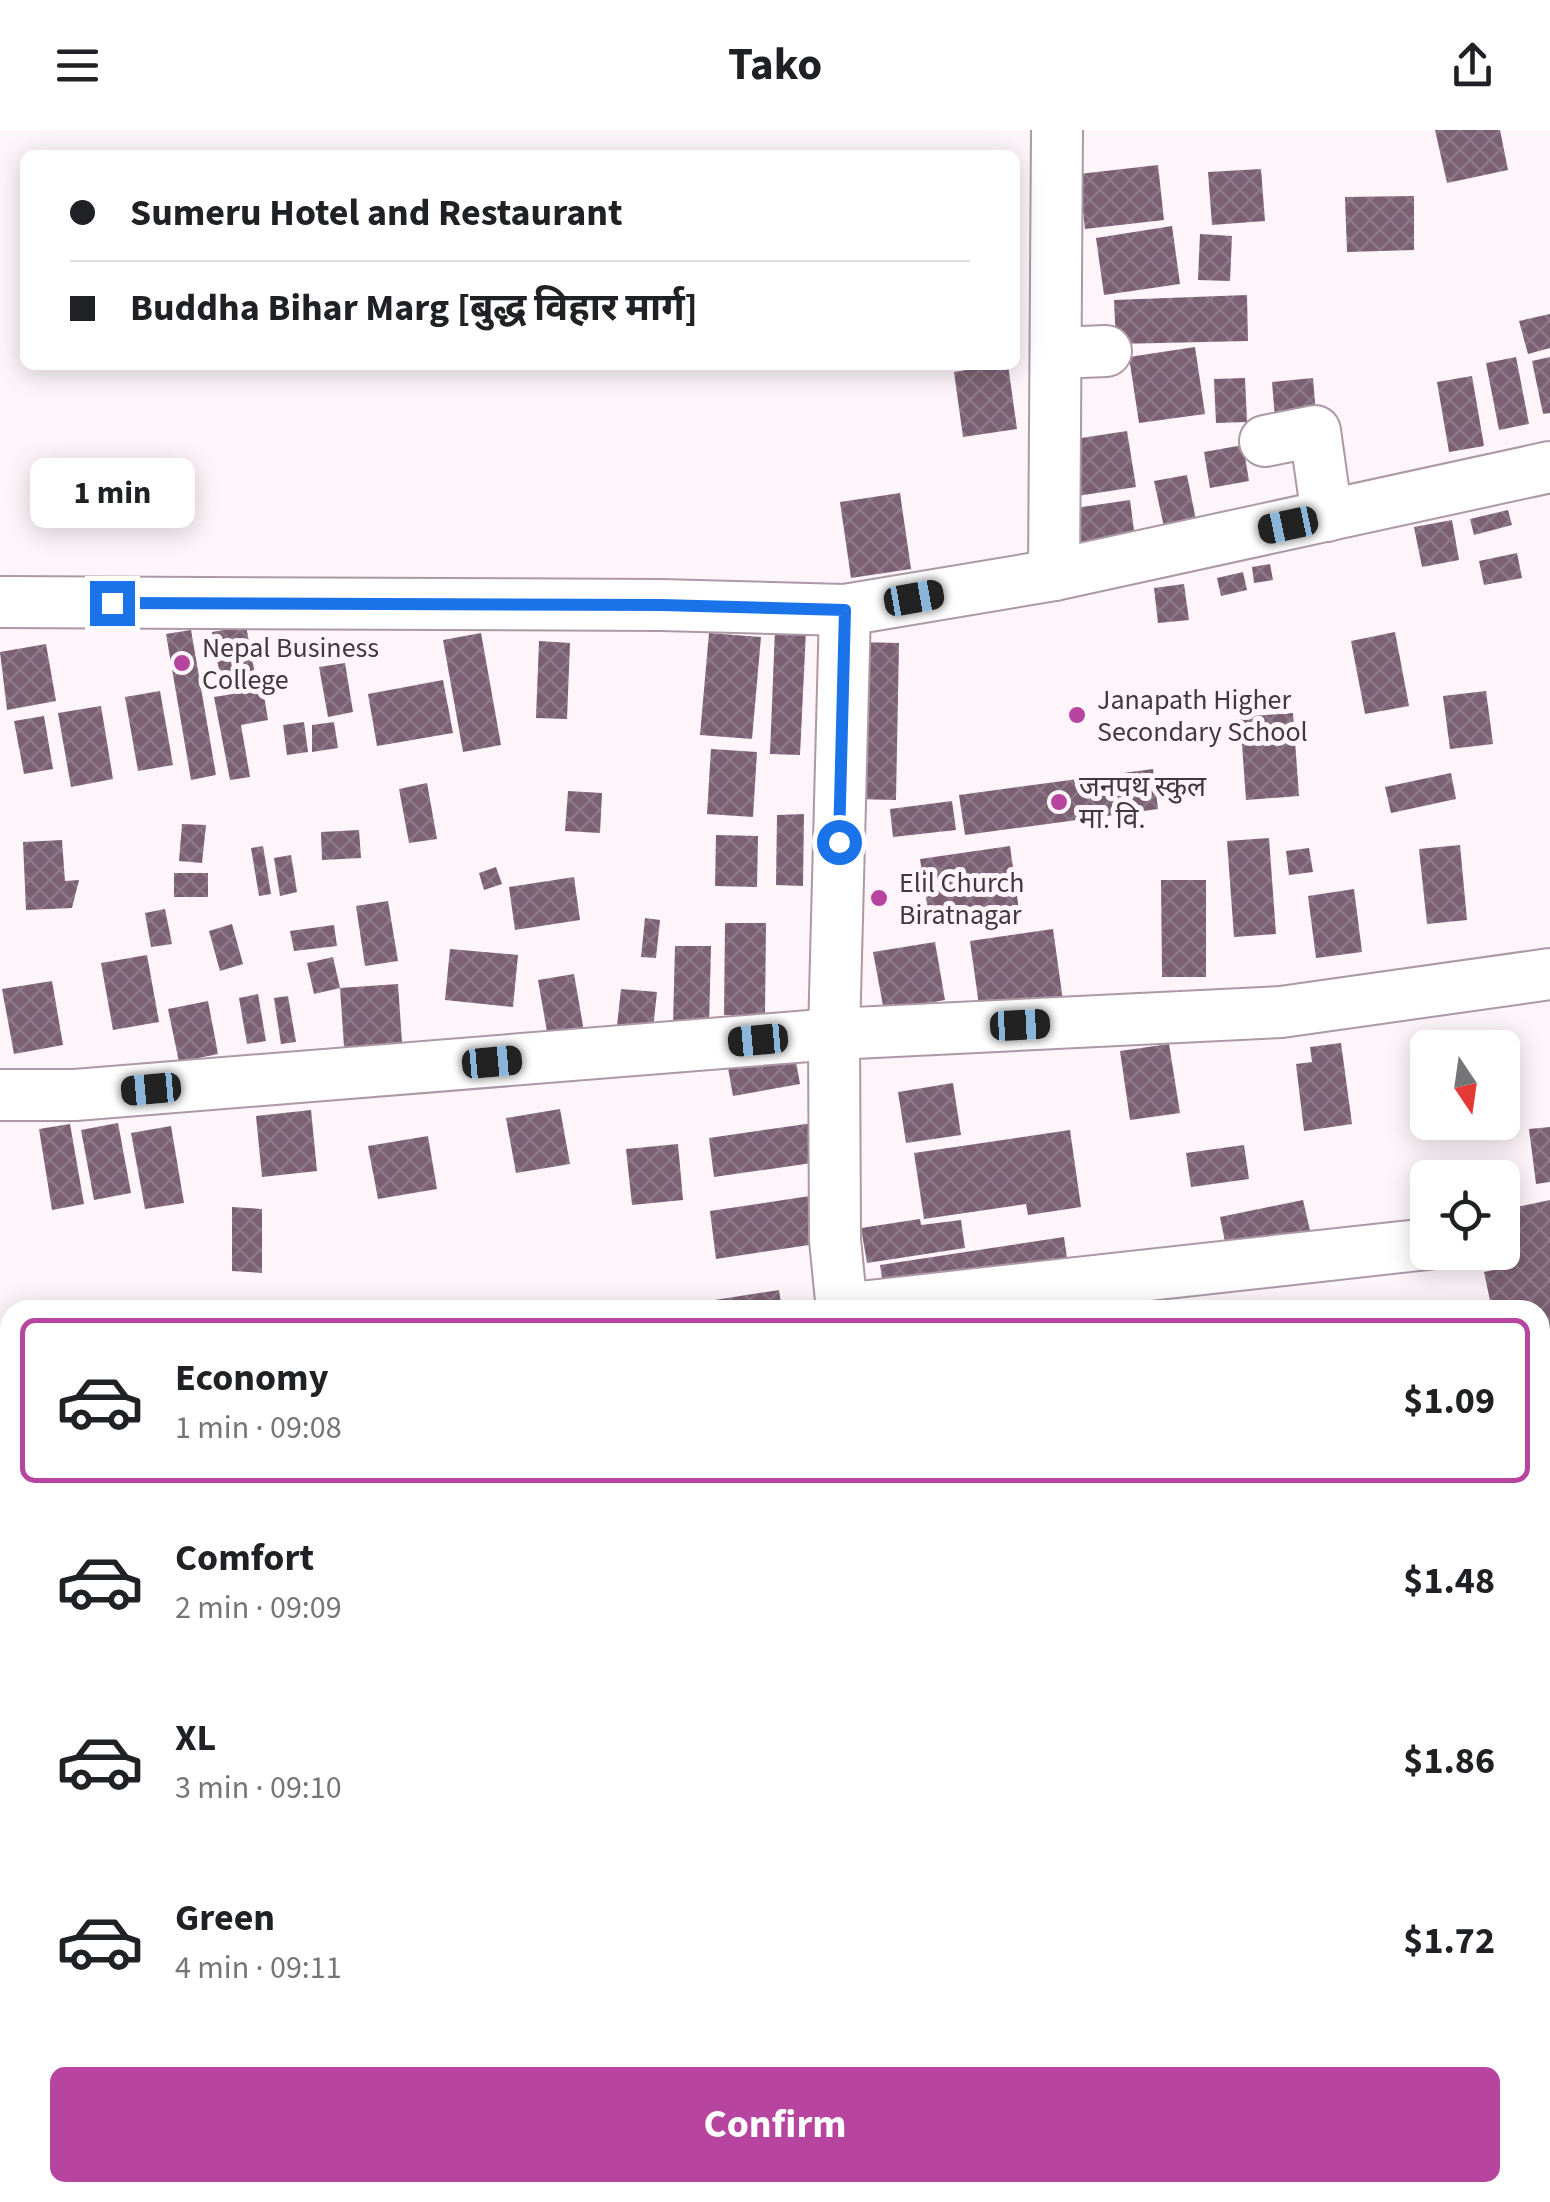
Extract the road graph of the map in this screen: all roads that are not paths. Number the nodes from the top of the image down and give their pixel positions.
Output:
1 (1057, 130) edge
2 (1106, 351) dead end
3 (1056, 353) junction
4 (1265, 441) dead end
5 (1550, 467) edge
6 (1327, 516) junction
7 (1054, 575) junction
8 (0, 602) edge
9 (845, 610) junction
10 (1550, 974) edge
11 (834, 1034) junction
12 (0, 1095) edge
13 (1410, 1246) edge
14 (841, 1300) edge
15 (931, 1300) edge

1 - 3 street
2 - 3 street
3 - 7 street
4 - 6 street
5 - 6 street
6 - 7 street
7 - 9 street
8 - 9 street
9 - 11 street
10 - 11 street
11 - 12 street
11 - 14 street
13 - 15 street

